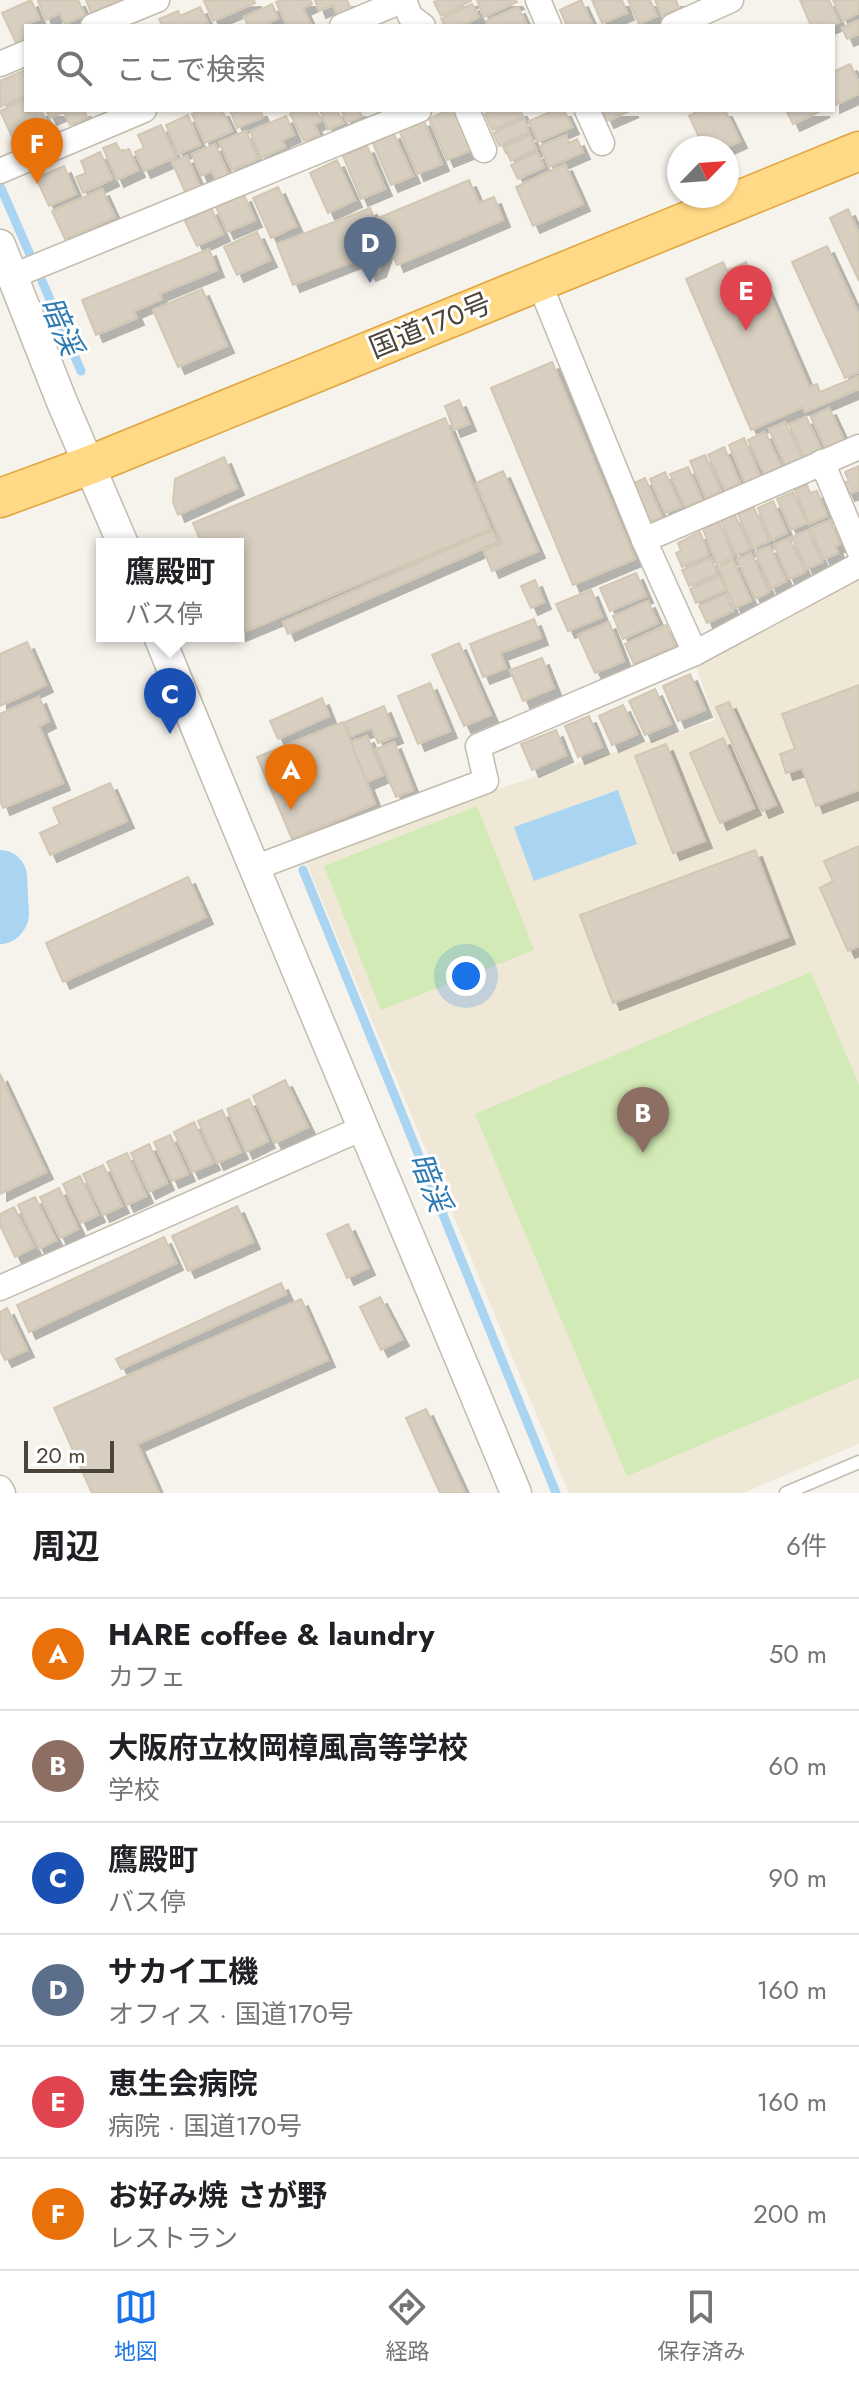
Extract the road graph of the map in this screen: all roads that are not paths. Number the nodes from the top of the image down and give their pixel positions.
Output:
1 (157, 0) edge
2 (404, 0) edge
3 (538, 0) edge
4 (731, 0) edge
5 (98, 24) edge
6 (347, 24) edge
7 (420, 24) edge
8 (548, 24) edge
9 (677, 24) edge
10 (24, 54) edge
11 (0, 64) edge
12 (139, 112) edge
13 (414, 112) edge
14 (468, 112) edge
15 (588, 112) edge
16 (602, 143) dead end
17 (484, 150) dead end
18 (859, 151) edge
19 (0, 171) edge
20 (0, 245) edge
21 (538, 280) junction
22 (11, 288) edge
23 (859, 447) edge
24 (822, 462) junction
25 (90, 465) junction
26 (0, 498) edge
27 (120, 538) edge
28 (644, 540) junction
29 (859, 550) edge
30 (859, 565) edge
31 (161, 642) edge
32 (695, 653) junction
33 (254, 868) junction
34 (365, 1127) junction
35 (0, 1288) edge
36 (859, 1462) edge
37 (516, 1493) edge
38 (786, 1493) edge

1 - 5 street
2 - 6 street
2 - 7 street
3 - 8 street
4 - 9 street
10 - 11 street
12 - 19 street
13 - 22 street
14 - 17 street
15 - 16 street
18 - 21 highway, 国道170号
20 - 22 street
21 - 25 highway, 国道170号
21 - 28 street
22 - 25 street
23 - 24 street
24 - 28 street
24 - 29 street
25 - 26 highway, 国道170号
25 - 27 street
28 - 32 street
30 - 32 street
31 - 33 street
32 - 33 street
33 - 34 street
34 - 35 street
34 - 37 street
36 - 38 lane

